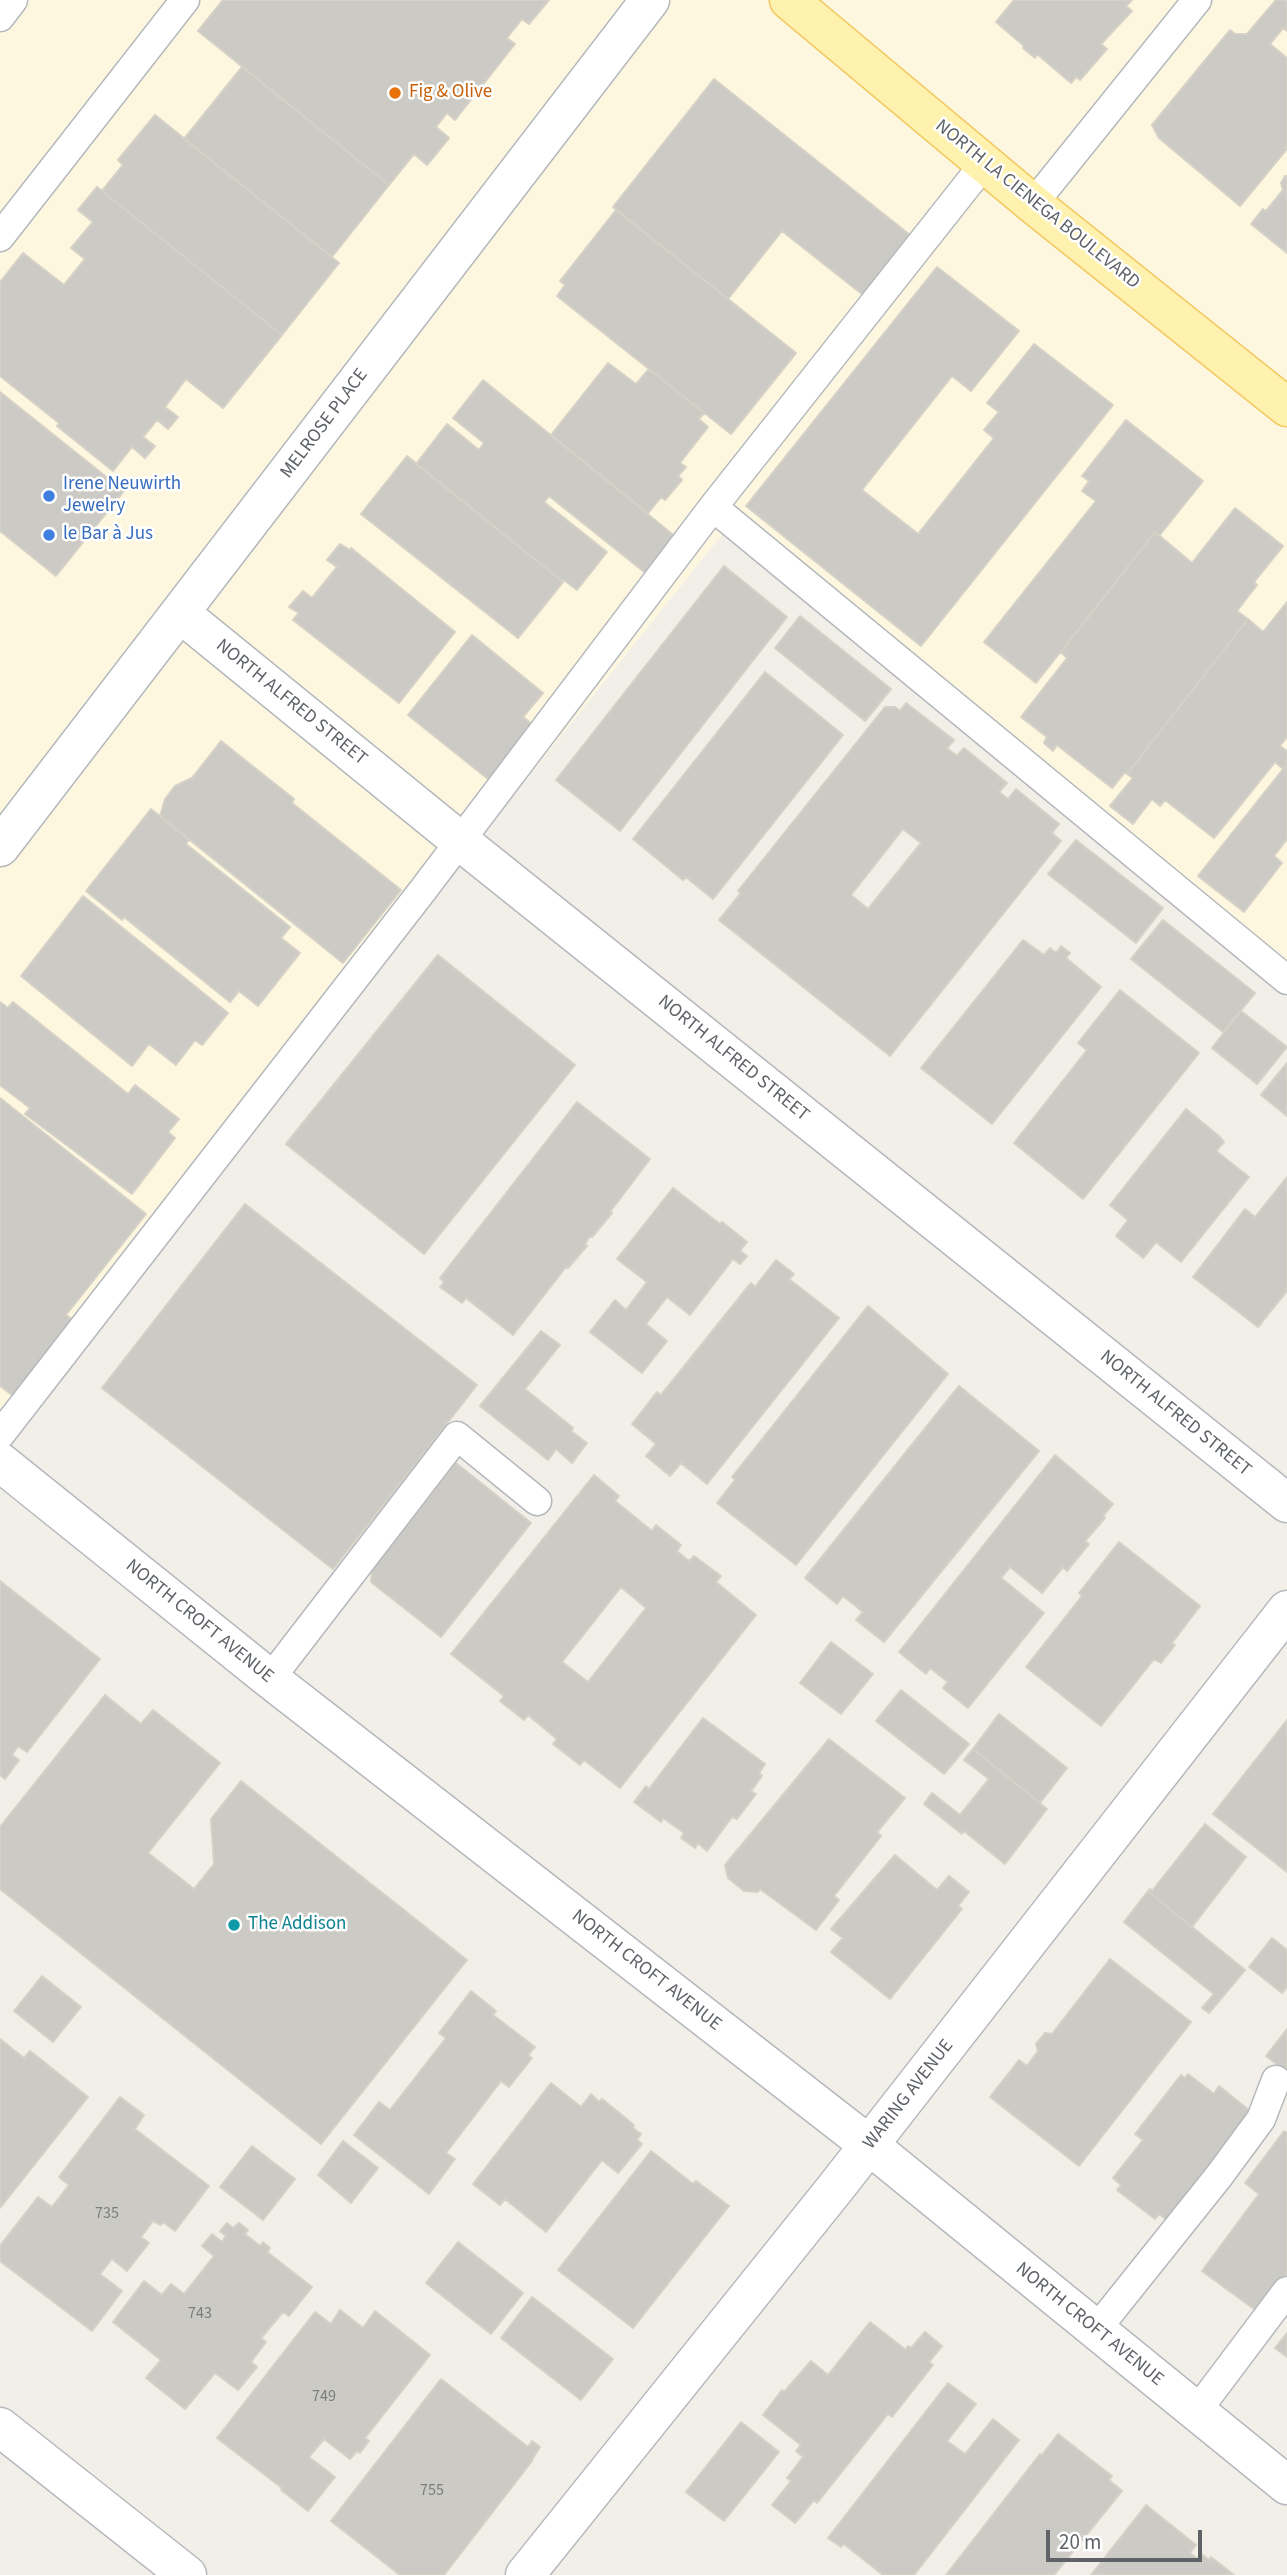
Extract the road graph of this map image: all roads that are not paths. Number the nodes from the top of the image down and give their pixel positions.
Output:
1 (13, 0) edge
2 (185, 0) edge
3 (650, 0) edge
4 (789, 0) edge
5 (1197, 0) edge
6 (0, 17) edge
7 (984, 164) junction
8 (1033, 204) junction
9 (0, 237) edge
10 (1287, 407) edge
11 (713, 507) junction
12 (180, 613) junction
13 (460, 841) junction
14 (0, 847) edge
15 (1287, 979) edge
16 (0, 1435) edge
17 (0, 1462) edge
18 (537, 1501) dead end
19 (1287, 1503) edge
20 (1287, 1609) edge
21 (270, 1679) junction
22 (1276, 2080) dead end
23 (870, 2145) junction
24 (1287, 2291) edge
25 (1095, 2331) junction
26 (1196, 2412) junction
27 (0, 2427) edge
28 (1287, 2486) edge
29 (187, 2575) edge
30 (525, 2575) edge

1 - 6 lane
2 - 9 lane
3 - 12 street, MELROSE PLACE
4 - 7 main road, NORTH LA CIENEGA BOULEVARD
5 - 8 lane
7 - 8 main road, NORTH LA CIENEGA BOULEVARD
7 - 11 lane
8 - 10 main road, NORTH LA CIENEGA BOULEVARD
11 - 13 lane
11 - 15 lane
12 - 13 street, NORTH ALFRED STREET
12 - 14 street, MELROSE PLACE
13 - 16 lane
13 - 19 street, NORTH ALFRED STREET
17 - 21 street, NORTH CROFT AVENUE
18 - 21 lane
20 - 23 street, WARING AVENUE
21 - 23 street, NORTH CROFT AVENUE
22 - 25 lane
23 - 25 street, NORTH CROFT AVENUE
23 - 30 street, WARING AVENUE
24 - 26 lane
25 - 26 street, NORTH CROFT AVENUE
26 - 28 street, NORTH CROFT AVENUE
27 - 29 street

